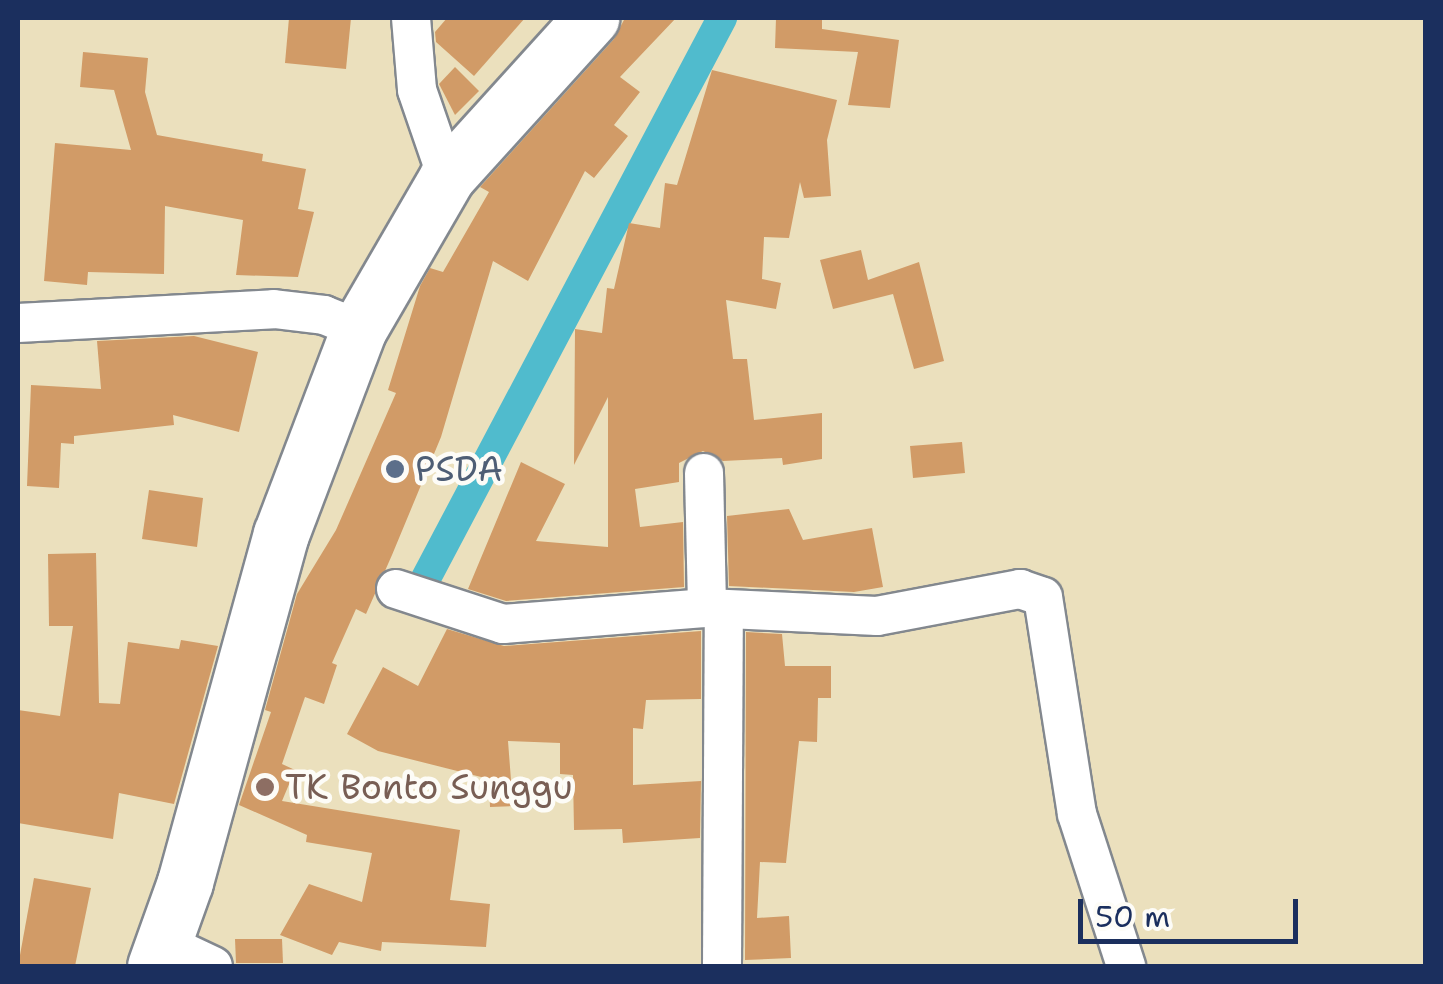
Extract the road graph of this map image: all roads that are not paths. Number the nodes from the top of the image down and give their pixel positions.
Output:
1 (411, 18) edge
2 (590, 18) edge
3 (447, 176) junction
4 (18, 323) edge
5 (359, 328) junction
6 (704, 473) dead end
7 (396, 589) dead end
8 (715, 609) junction
9 (184, 960) edge
10 (722, 966) edge
11 (1126, 966) edge

1 - 3 street
2 - 3 highway
3 - 5 highway
4 - 5 street
5 - 9 highway
6 - 8 street
7 - 8 street
8 - 10 street
8 - 11 street

